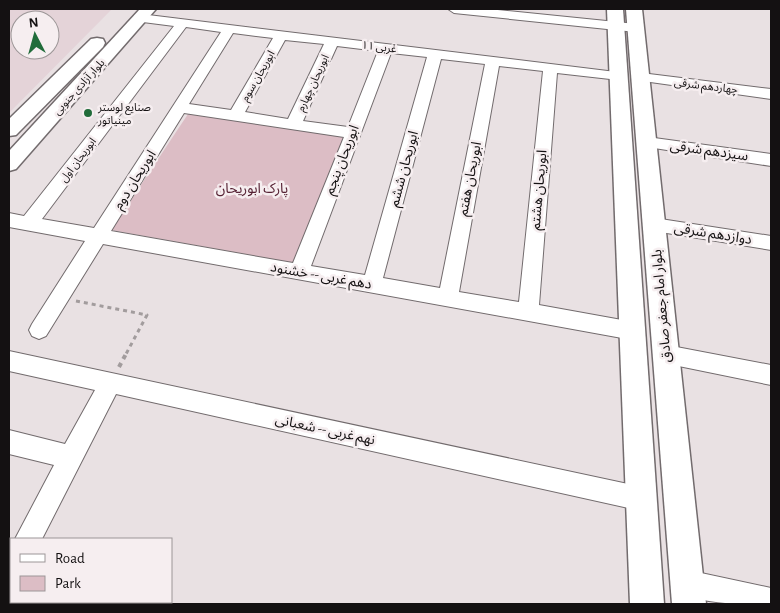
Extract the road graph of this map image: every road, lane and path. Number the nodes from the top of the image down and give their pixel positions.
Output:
1 (454, 9) edge
2 (134, 13) edge
3 (625, 18) edge
4 (182, 24) junction
5 (230, 29) junction
6 (281, 36) junction
7 (332, 41) junction
8 (386, 48) junction
9 (435, 54) junction
10 (493, 61) junction
11 (550, 68) junction
12 (630, 77) junction
13 (771, 94) edge
14 (180, 108) junction
15 (235, 116) junction
16 (293, 124) junction
17 (9, 130) edge
18 (352, 133) junction
19 (647, 142) junction
20 (771, 160) edge
21 (9, 164) edge
22 (9, 220) edge
23 (28, 224) junction
24 (654, 225) junction
25 (99, 236) junction
26 (771, 243) edge
27 (299, 272) junction
28 (372, 285) junction
29 (60, 298) junction
30 (448, 298) junction
31 (528, 312) junction
32 (39, 330) dead end
33 (633, 330) junction
34 (666, 355) junction
35 (11, 366) edge
36 (771, 375) edge
37 (110, 383) junction
38 (9, 442) edge
39 (70, 457) junction
40 (642, 499) junction
41 (29, 538) edge
42 (688, 594) edge
43 (771, 602) edge
44 (647, 604) edge

1 - 3 street
2 - 4 street, ۱۱ غربی
2 - 17 main road, بلوار آزادی جنوبی
2 - 21 main road, بلوار آزادی جنوبی
3 - 12 main road, بلوار امام جعفر صادق
4 - 5 street, ۱۱ غربی
4 - 23 street, ابوریحان اول
5 - 6 street, ۱۱ غربی
5 - 14 street, ابوریحان دوم
6 - 7 street, ۱۱ غربی
6 - 15 street, ابوریحان سوم
7 - 8 street, ۱۱ غربی
7 - 16 street, ابوریحان چهارم
8 - 9 street, ۱۱ غربی
8 - 18 street, ابوریحان پنجم
9 - 10 street, ۱۱ غربی
9 - 28 street, ابوریحان ششم
10 - 11 street, ۱۱ غربی
10 - 30 street, ابوریحان هفتم
11 - 12 street, ۱۱ غربی
11 - 31 street, ابوریحان هشتم
12 - 13 street, چهاردهم شرقی
12 - 19 main road, بلوار امام جعفر صادق
12 - 33 main road, بلوار امام جعفر صادق
14 - 15 street
14 - 25 street, ابوریحان دوم
15 - 16 street
16 - 18 street
18 - 27 street, ابوریحان پنجم
19 - 20 street, سیزدهم شرقی
19 - 24 main road, بلوار امام جعفر صادق
22 - 23 street, دهم غربی -- خشنود
23 - 25 street, دهم غربی -- خشنود
24 - 26 street, دوازدهم شرقی
24 - 34 main road, بلوار امام جعفر صادق
25 - 27 street, دهم غربی -- خشنود
25 - 29 street, ابوریحان دوم
27 - 28 street, دهم غربی -- خشنود
28 - 30 street, دهم غربی -- خشنود
29 - 32 street, ابوریحان دوم
29 - 37 path
30 - 31 street, دهم غربی -- خشنود
31 - 33 street, دهم غربی -- خشنود
33 - 34 main road
33 - 40 main road, بلوار امام جعفر صادق
34 - 36 street
34 - 42 main road, بلوار امام جعفر صادق
35 - 37 street, نهم غربی -- شعبانی
37 - 39 street
37 - 40 street, نهم غربی -- شعبانی
38 - 39 street
39 - 41 street
40 - 44 main road, بلوار امام جعفر صادق
42 - 43 street

